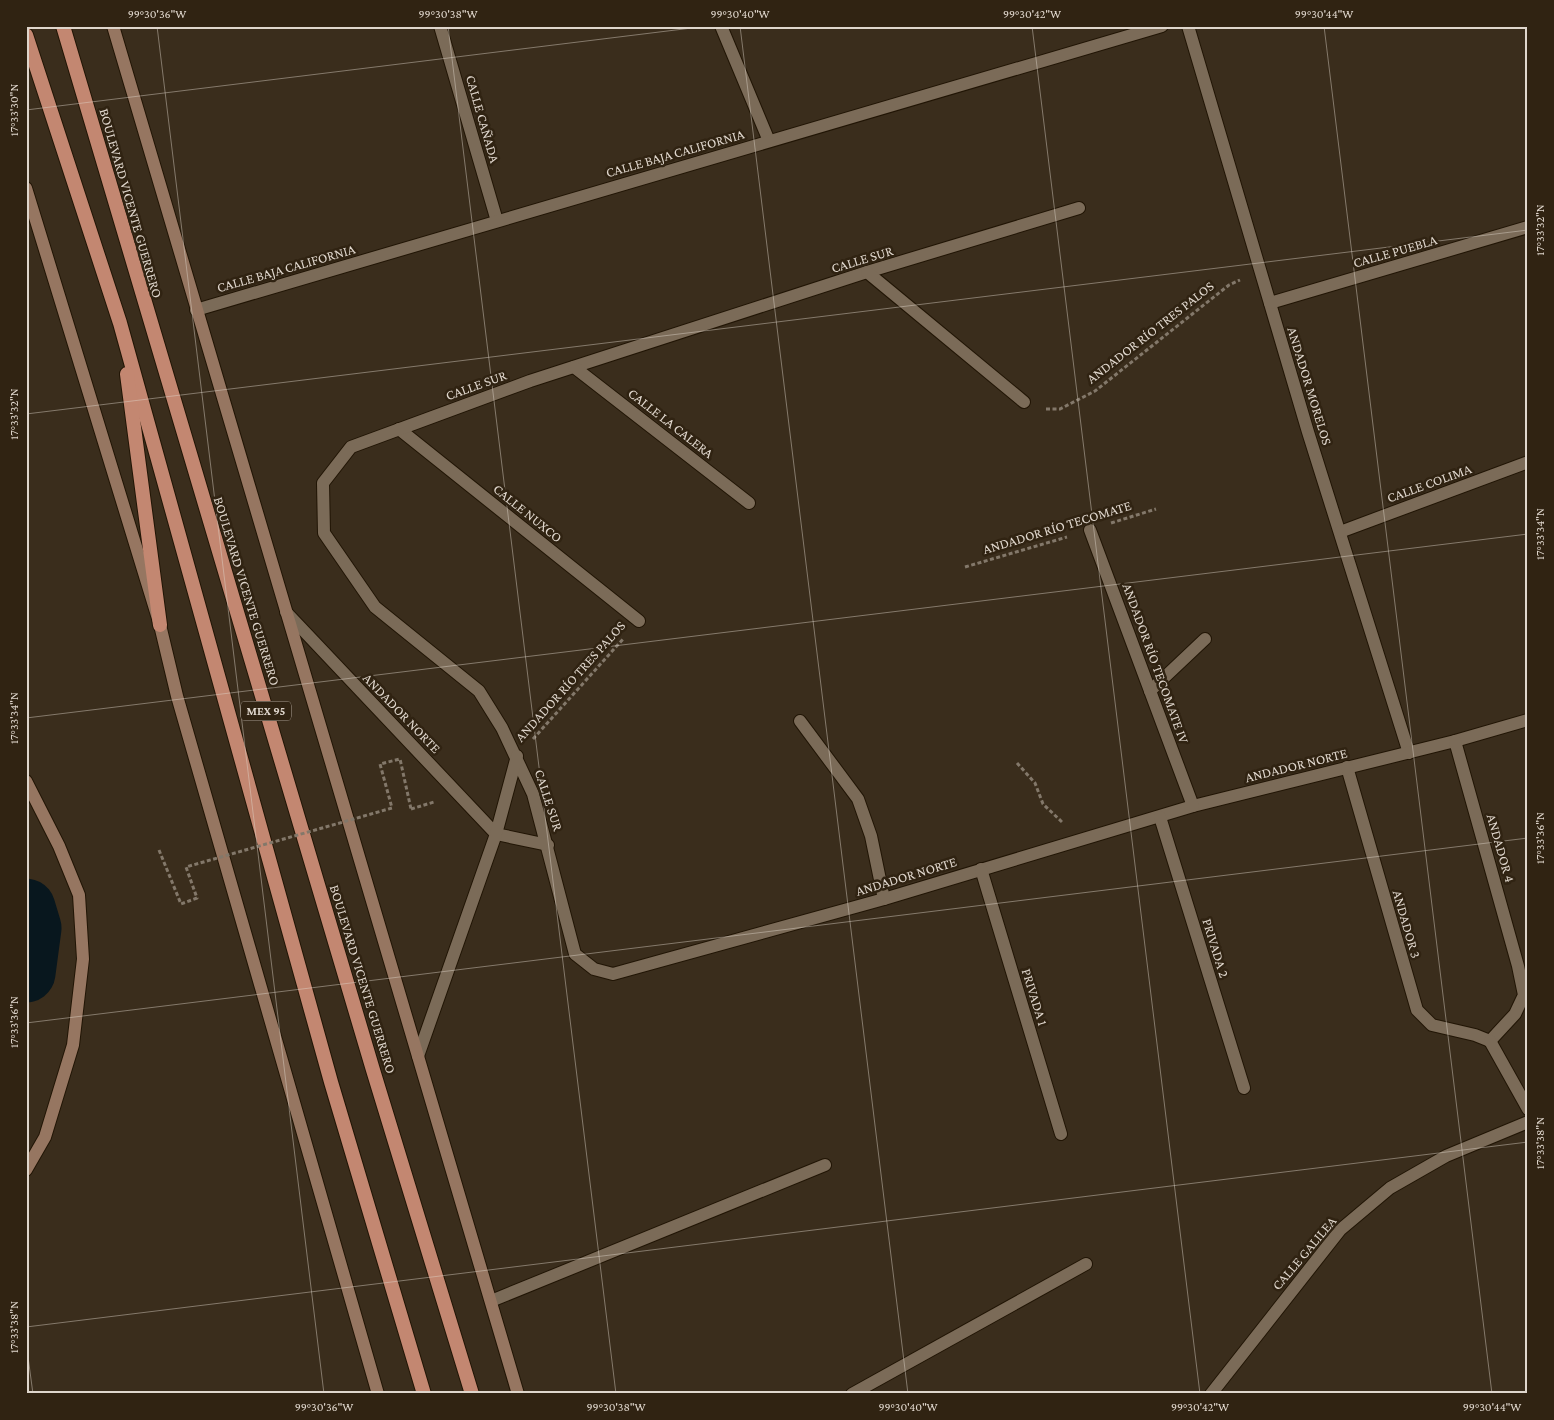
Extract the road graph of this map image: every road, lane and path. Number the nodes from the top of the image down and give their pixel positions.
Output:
1 (63, 26) edge
2 (113, 26) edge
3 (440, 26) edge
4 (721, 26) edge
5 (1162, 26) edge
6 (1188, 26) edge
7 (26, 34) edge
8 (769, 141) junction
9 (26, 188) edge
10 (1079, 208) dead end
11 (497, 221) junction
12 (1528, 227) edge
13 (1261, 270) junction
14 (868, 272) junction
15 (1270, 303) junction
16 (196, 310) junction
17 (120, 323) junction
18 (574, 367) junction
19 (1024, 402) joint
20 (399, 429) junction
21 (1528, 462) edge
22 (749, 503) dead end
23 (1156, 509) dead end
24 (1090, 530) junction
25 (1340, 532) junction
26 (965, 567) dead end
27 (286, 612) junction
28 (639, 621) joint
29 (160, 625) junction
30 (1205, 639) dead end
31 (1150, 691) junction
32 (1528, 720) edge
33 (800, 721) dead end
34 (1454, 741) junction
35 (1409, 753) junction
36 (517, 756) junction
37 (1016, 763) dead end
38 (1347, 767) junction
39 (26, 781) edge
40 (1193, 806) junction
41 (411, 809) dead end
42 (1160, 817) junction
43 (496, 834) junction
44 (1080, 840) junction
45 (548, 845) junction
46 (159, 850) dead end
47 (981, 869) junction
48 (884, 899) junction
49 (1490, 1041) junction
50 (418, 1056) junction
51 (1244, 1088) dead end
52 (1528, 1109) edge
53 (1528, 1122) edge
54 (1060, 1134) dead end
55 (825, 1165) dead end
56 (26, 1170) edge
57 (1086, 1264) dead end
58 (491, 1301) junction
59 (378, 1394) edge
60 (424, 1394) edge
61 (472, 1394) edge
62 (518, 1394) edge
63 (852, 1394) edge
64 (1211, 1394) edge

1 - 61 highway, BOULEVARD VICENTE GUERRERO / MEX 95
2 - 16 main road
3 - 11 street, CALLE CAÑADA
4 - 8 street
5 - 8 street, CALLE BAJA CALIFORNIA
6 - 13 street, ANDADOR MORELOS
7 - 17 highway, MEX 95
8 - 11 street, CALLE BAJA CALIFORNIA
9 - 29 main road
10 - 14 street, CALLE SUR
11 - 16 street, CALLE BAJA CALIFORNIA
12 - 15 street, CALLE PUEBLA
13 - 15 street, ANDADOR MORELOS
13 - 19 path, ANDADOR RÍO TRES PALOS
14 - 18 street, CALLE SUR
14 - 19 street
15 - 25 street, ANDADOR MORELOS
16 - 27 main road
17 - 29 highway
17 - 60 highway, MEX 95
18 - 20 street, CALLE SUR
18 - 22 street, CALLE LA CALERA
20 - 28 street, CALLE NUXCO
20 - 36 street, CALLE SUR
21 - 25 street, CALLE COLIMA
23 - 24 path, ANDADOR RÍO TECOMATE
24 - 26 path, ANDADOR RÍO TECOMATE
24 - 31 street, ANDADOR RÍO TECOMATE IV
25 - 35 street, ANDADOR MORELOS
27 - 43 street, ANDADOR NORTE
27 - 50 main road
28 - 36 path, ANDADOR RÍO TRES PALOS
29 - 59 main road
30 - 31 street
31 - 40 street, ANDADOR RÍO TECOMATE IV
32 - 34 street, ANDADOR NORTE
33 - 48 street
34 - 35 street, ANDADOR NORTE
34 - 49 street, ANDADOR 4
35 - 38 street, ANDADOR NORTE
36 - 43 street
36 - 45 street, CALLE SUR
37 - 44 path
38 - 40 street, ANDADOR NORTE
38 - 49 street, ANDADOR 3
39 - 56 main road
40 - 42 street, ANDADOR NORTE
41 - 46 path, bridge
42 - 44 street, ANDADOR NORTE
42 - 51 street, PRIVADA 2
43 - 45 street
43 - 50 street
44 - 47 street, ANDADOR NORTE
45 - 48 street, ANDADOR NORTE
47 - 48 street, ANDADOR NORTE
47 - 54 street, PRIVADA 1
49 - 52 street
50 - 58 main road
53 - 64 street, CALLE GALILEA
55 - 58 street
57 - 63 street
58 - 62 main road

